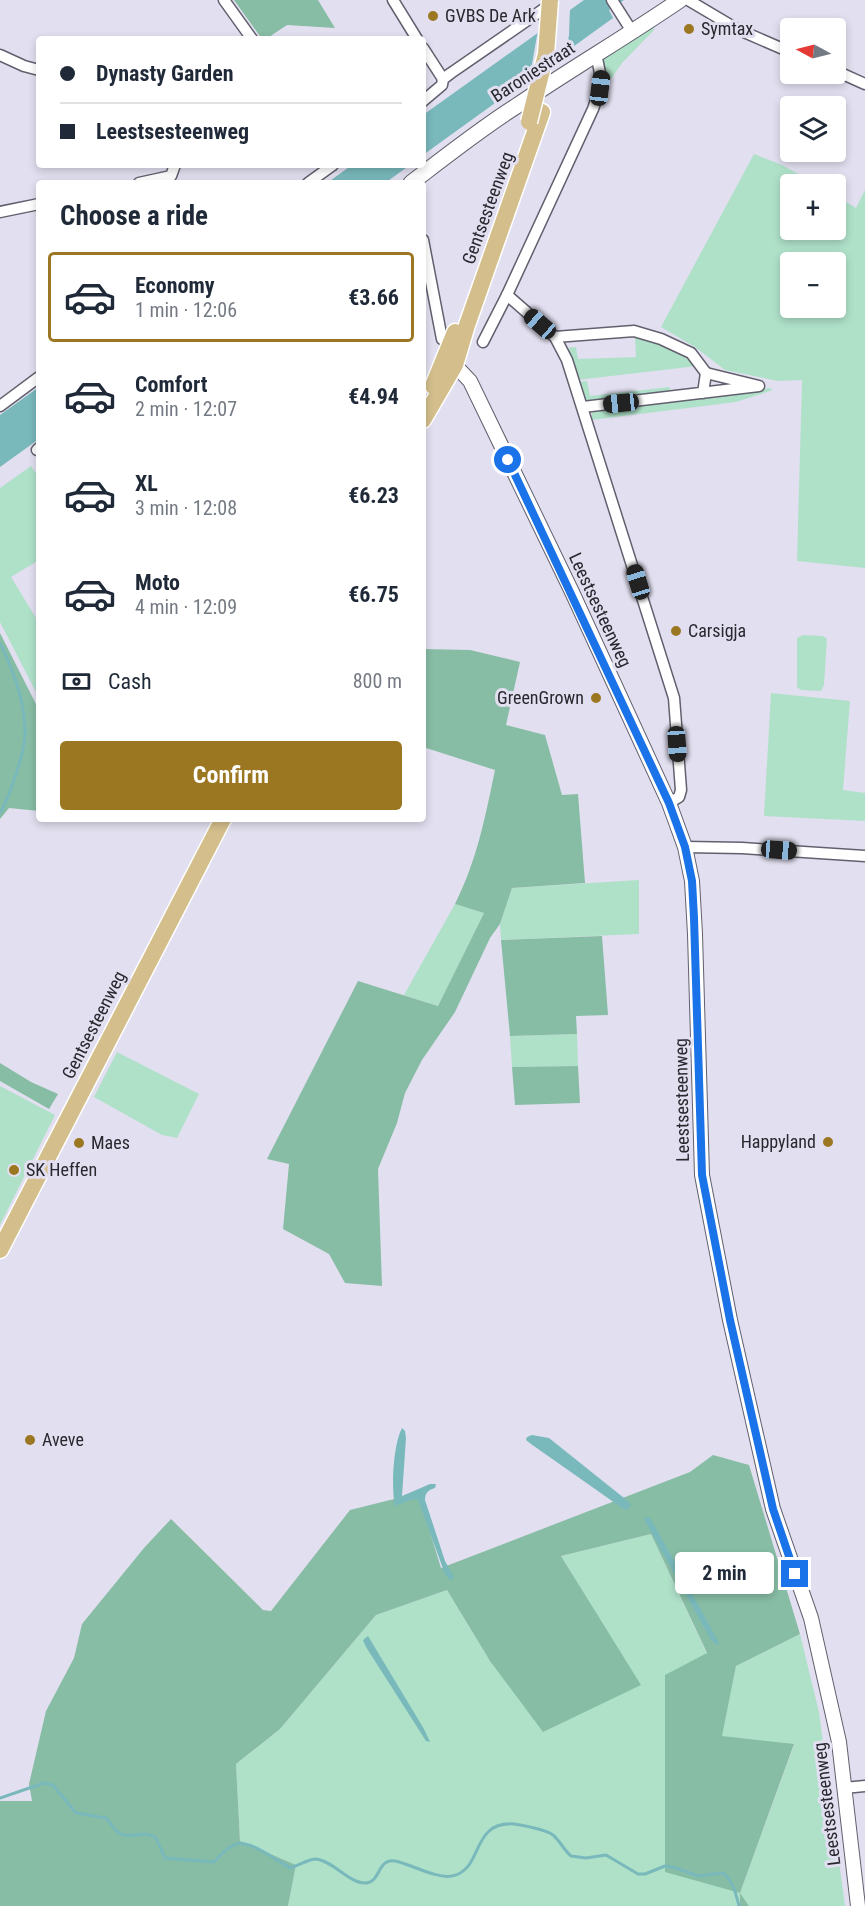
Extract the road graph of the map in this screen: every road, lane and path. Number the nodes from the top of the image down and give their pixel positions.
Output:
1 (224, 0) edge
2 (393, 0) edge
3 (550, 0) edge
4 (558, 0) edge
5 (680, 0) edge
6 (688, 0) edge
7 (614, 3) edge
8 (633, 33) junction
9 (250, 36) edge
10 (415, 36) edge
11 (780, 47) edge
12 (596, 55) junction
13 (0, 56) edge
14 (428, 66) edge
15 (36, 69) edge
16 (846, 75) edge
17 (443, 79) junction
18 (865, 84) edge
19 (426, 98) edge
20 (535, 117) junction
21 (174, 168) edge
22 (329, 168) edge
23 (153, 180) edge
24 (312, 180) edge
25 (416, 180) edge
26 (36, 205) edge
27 (0, 212) edge
28 (426, 256) edge
29 (507, 295) junction
30 (555, 336) junction
31 (442, 339) dead end
32 (483, 342) dead end
33 (451, 360) junction
34 (706, 374) junction
35 (36, 379) edge
36 (703, 393) junction
37 (0, 406) edge
38 (583, 407) junction
39 (426, 408) edge
40 (426, 414) edge
41 (669, 803) junction
42 (221, 822) edge
43 (685, 847) junction
44 (865, 856) edge
45 (0, 1250) edge
46 (865, 1786) edge
47 (844, 1788) junction
48 (858, 1906) edge

1 - 9 street
2 - 10 street
3 - 20 main road, Gentsesteenweg, bridge
4 - 17 street
4 - 20 main road, Gentsesteenweg
5 - 8 main road, Baroniestraat
6 - 11 street
7 - 8 street
8 - 12 main road, Baroniestraat
12 - 25 main road, Baroniestraat
12 - 29 street
13 - 15 street
14 - 17 street
16 - 18 street
17 - 19 street
20 - 33 main road, Gentsesteenweg
21 - 23 street
22 - 24 street
26 - 27 street
28 - 31 street
29 - 30 street
29 - 32 street
30 - 34 street
30 - 38 street
33 - 39 main road, Gentsesteenweg
33 - 40 main road, Gentsesteenweg
33 - 41 street, Leestsesteenweg
34 - 36 street
34 - 36 street
35 - 37 street
36 - 38 street
38 - 41 street
41 - 43 street, Leestsesteenweg
42 - 45 main road, Gentsesteenweg
43 - 44 street
43 - 47 street, Leestsesteenweg
46 - 47 street
47 - 48 street, Leestsesteenweg

